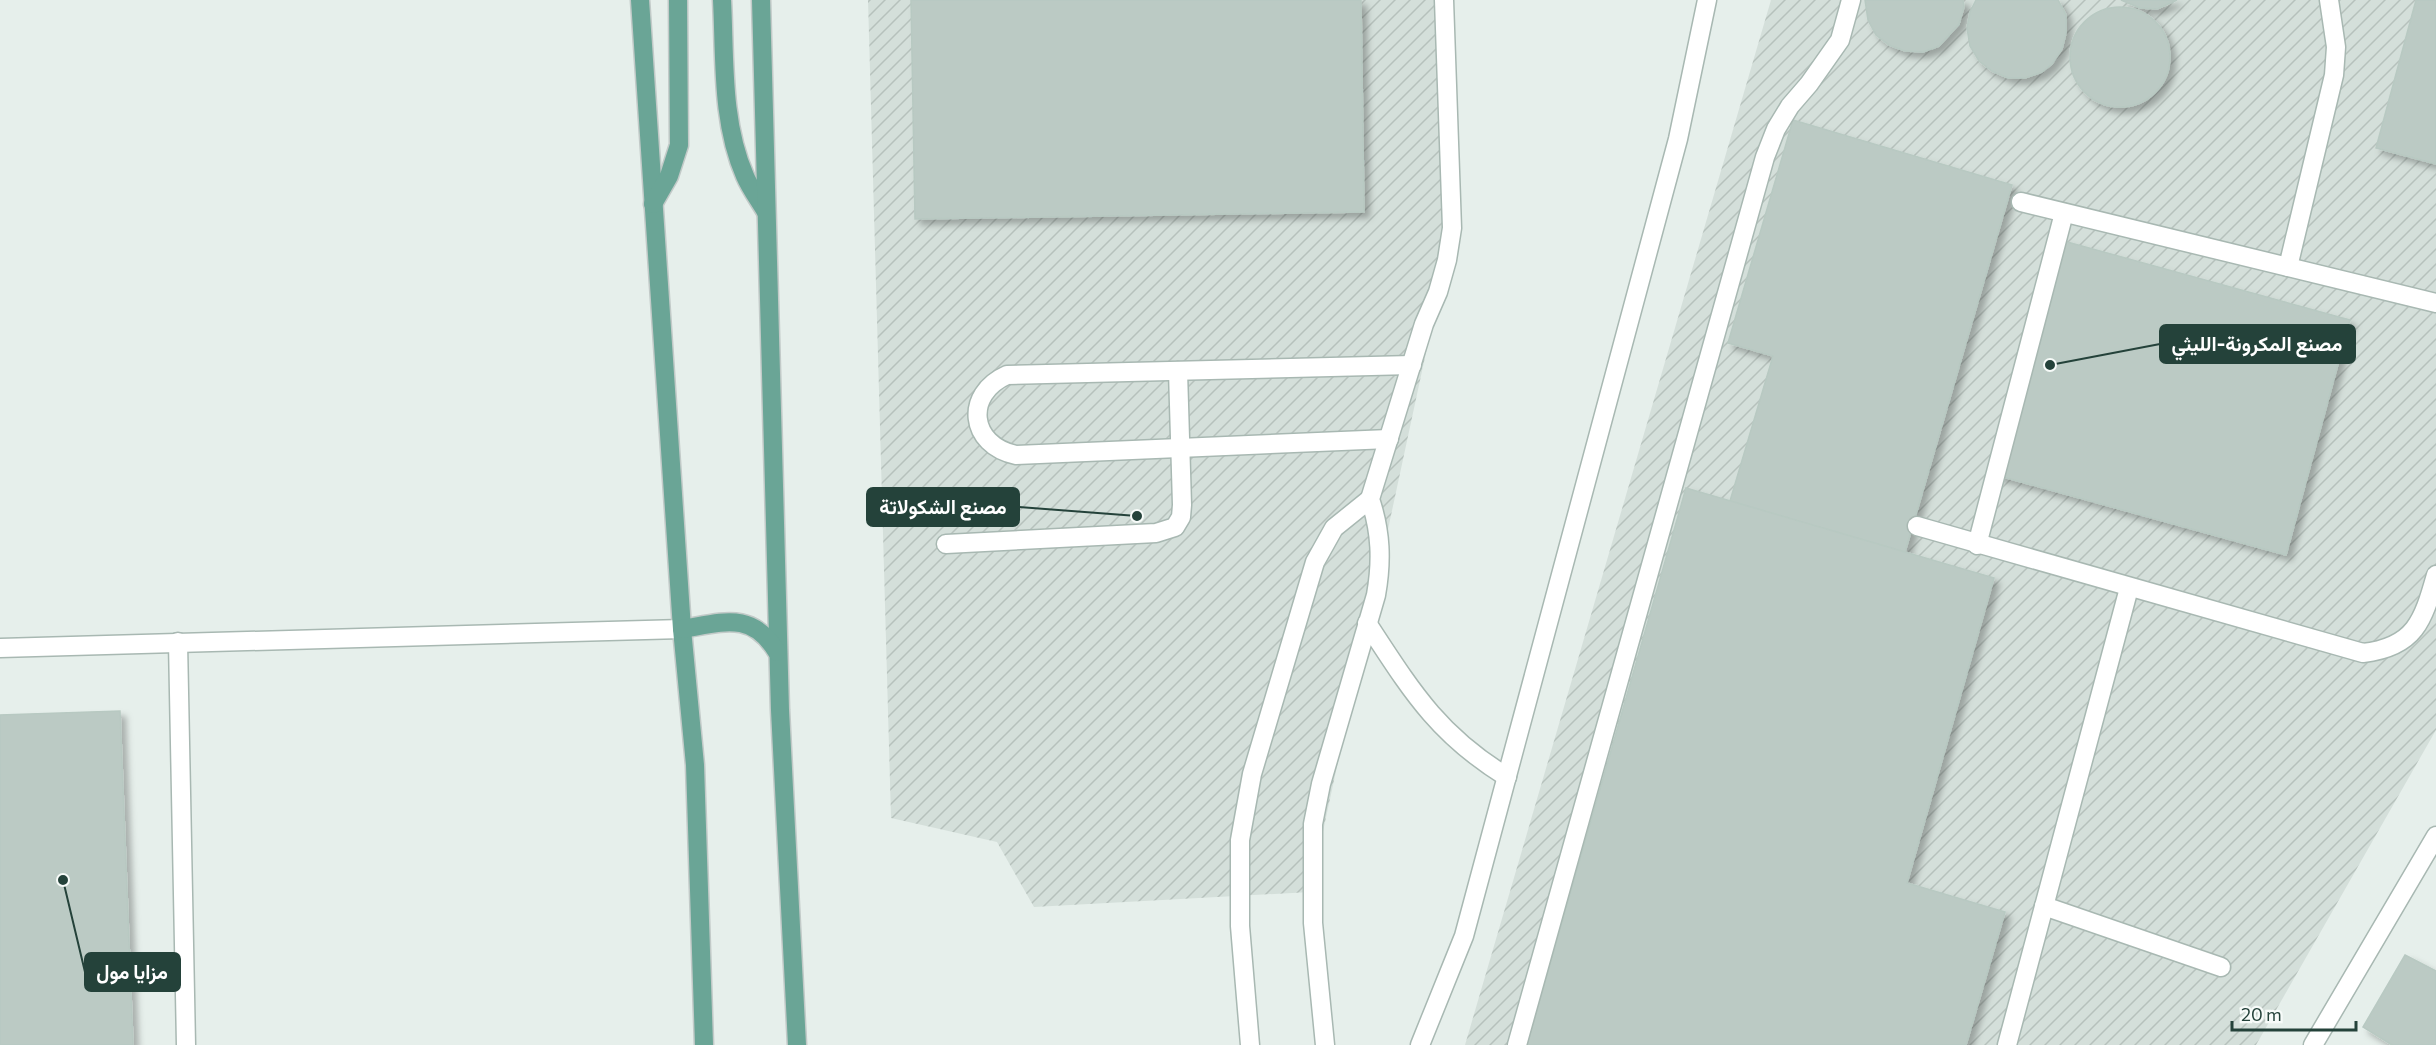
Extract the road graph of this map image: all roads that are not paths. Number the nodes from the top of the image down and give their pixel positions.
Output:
1 (640, 0) edge
2 (678, 0) edge
3 (722, 0) edge
4 (761, 0) edge
5 (1444, 0) edge
6 (1707, 0) edge
7 (1851, 0) edge
8 (2329, 0) edge
9 (2021, 202) dead end
10 (652, 204) junction
11 (2064, 213) junction
12 (767, 214) junction
13 (2288, 267) junction
14 (2436, 303) edge
15 (1412, 365) junction
16 (1178, 371) junction
17 (1389, 439) junction
18 (1180, 448) junction
19 (1370, 499) junction
20 (1917, 526) dead end
21 (946, 544) dead end
22 (1977, 545) junction
23 (2436, 575) edge
24 (2129, 588) junction
25 (1366, 623) junction
26 (682, 629) junction
27 (178, 642) junction
28 (0, 648) edge
29 (778, 653) junction
30 (1507, 777) junction
31 (2436, 836) edge
32 (2044, 906) junction
33 (2221, 967) dead end
34 (186, 1045) edge
35 (704, 1045) edge
36 (797, 1045) edge
37 (1250, 1045) edge
38 (1325, 1045) edge
39 (1420, 1045) edge
40 (1517, 1045) edge
41 (2007, 1045) edge
42 (2313, 1045) edge

1 - 10 main road
2 - 10 main road
3 - 12 main road
4 - 12 main road
5 - 15 street
6 - 30 street
7 - 40 street
8 - 13 street
9 - 11 street
10 - 26 main road
11 - 13 street
11 - 22 street
12 - 29 main road
13 - 14 street
15 - 16 street
15 - 17 street
16 - 18 street
16 - 18 street
17 - 18 street
17 - 19 street
18 - 21 street
19 - 25 street
19 - 37 street
20 - 22 street
22 - 24 street
23 - 24 street
24 - 32 street
25 - 30 street
25 - 38 street
26 - 27 street
26 - 29 main road
26 - 35 main road
27 - 28 street
27 - 34 street
29 - 36 main road
30 - 39 street
31 - 42 street
32 - 33 street
32 - 41 street

